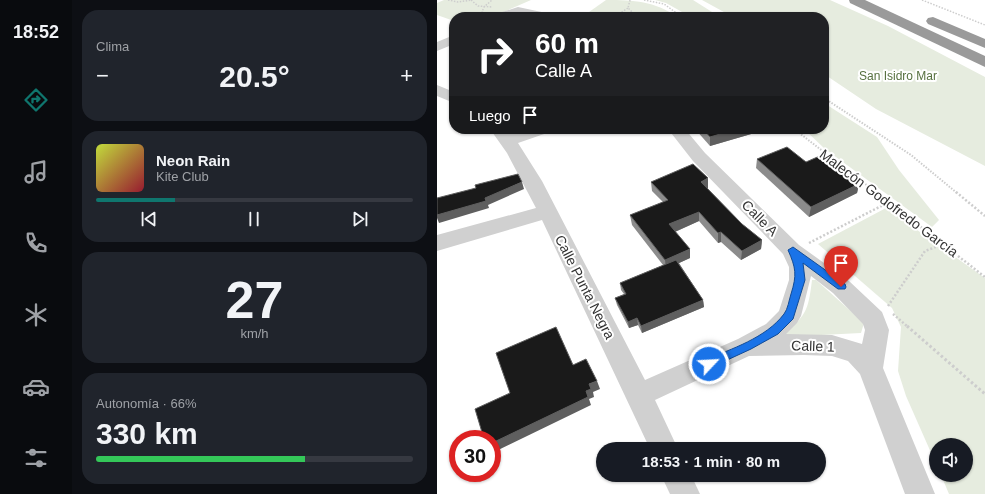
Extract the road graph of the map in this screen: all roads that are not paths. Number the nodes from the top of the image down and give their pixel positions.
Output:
1 (855, 0) edge
2 (875, 0) edge
3 (921, 15) dead end
4 (449, 41) edge
5 (985, 44) edge
6 (437, 47) edge
7 (985, 49) edge
8 (985, 62) edge
9 (437, 90) edge
10 (449, 96) edge
11 (680, 134) edge
12 (504, 135) edge
13 (547, 212) junction
14 (437, 243) edge
15 (799, 247) junction
16 (747, 346) junction
17 (870, 368) junction
18 (639, 395) junction
19 (661, 442) edge
20 (679, 482) edge
21 (685, 494) edge
22 (920, 494) edge

1 - 8 highway
2 - 7 highway
3 - 5 highway
4 - 6 street
9 - 10 street
11 - 15 street, Calle A
12 - 13 street, Calle Punta Negra
13 - 14 street
13 - 18 street, Calle Punta Negra
15 - 16 street, Calle 1
15 - 17 street, Calle A
16 - 17 street, Calle 1
16 - 18 street, Calle 1
17 - 22 street
18 - 19 street, Calle Punta Negra
20 - 21 street

